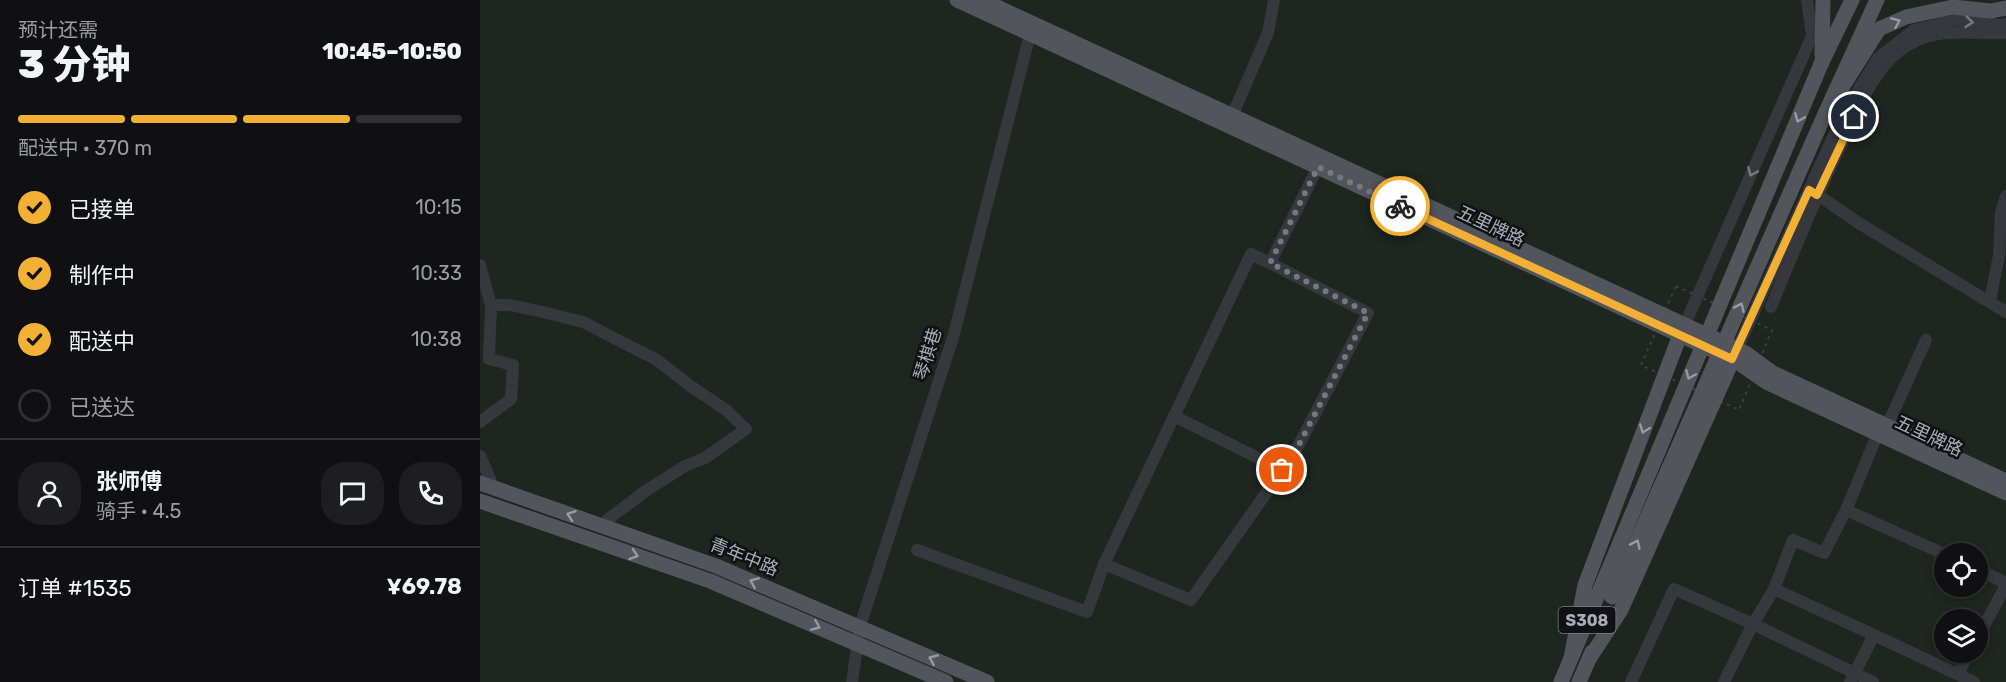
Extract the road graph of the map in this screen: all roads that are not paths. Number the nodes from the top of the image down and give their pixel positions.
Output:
1 (957, 0) edge
2 (982, 0) edge
3 (1274, 0) edge
4 (1807, 0) edge
5 (1852, 0) edge
6 (1877, 0) edge
7 (1824, 7) edge
8 (2006, 8) edge
9 (2006, 24) edge
10 (2006, 33) edge
11 (1030, 34) junction
12 (1821, 64) junction
13 (1232, 116) junction
14 (1824, 116) junction
15 (1318, 167) junction
16 (1813, 192) junction
17 (2006, 196) edge
18 (1270, 263) junction
19 (480, 265) edge
20 (1990, 301) junction
21 (491, 305) junction
22 (1771, 307) dead end
23 (2006, 312) edge
24 (1682, 330) junction
25 (1926, 340) dead end
26 (1735, 357) junction
27 (1174, 416) junction
28 (480, 422) edge
29 (1882, 430) junction
30 (480, 456) edge
31 (1282, 470) junction
32 (2006, 481) edge
33 (487, 485) edge
34 (2006, 492) edge
35 (480, 501) edge
36 (1846, 510) junction
37 (607, 520) dead end
38 (917, 550) dead end
39 (1934, 550) edge
40 (1104, 564) junction
41 (1988, 575) edge
42 (2006, 584) edge
43 (1774, 589) junction
44 (1988, 618) edge
45 (1753, 624) junction
46 (860, 626) junction
47 (1874, 635) junction
48 (858, 644) junction
49 (1571, 658) junction
50 (1589, 659) junction
51 (1964, 663) edge
52 (1958, 674) junction
53 (1852, 678) edge
54 (852, 682) edge
55 (946, 682) edge
56 (987, 682) edge
57 (1561, 682) edge
58 (1579, 682) edge
59 (1631, 682) edge
60 (1724, 682) edge
61 (1873, 682) edge
62 (1974, 682) edge

1 - 11 main road, 五里牌路
2 - 13 main road, 五里牌路
3 - 13 street
4 -> 24 street
5 - 12 main road, S308
6 - 14 main road, S308, bridge
7 - 12 main road
14 -> 8 main road, bridge
16 -> 9 street
10 - 16 street
11 - 15 main road, 五里牌路
11 - 46 street, 琴棋巷
12 -> 49 main road, S308, bridge
13 - 24 main road, 五里牌路
50 -> 14 main road, S308, bridge
15 - 18 street
15 - 24 main road, 五里牌路
16 - 20 street
16 - 22 street
16 - 26 street
17 - 20 street
18 - 27 street
18 - 31 street
19 - 21 street
20 - 23 street
21 - 28 street
21 - 37 street
24 - 26 main road, 五里牌路
24 -> 49 main road
25 - 29 street
26 - 29 main road, 五里牌路
26 - 29 main road, 五里牌路
26 - 50 main road
27 - 31 street
27 - 40 street
29 - 32 main road, 五里牌路
29 - 34 main road, 五里牌路
29 - 36 street
30 - 33 street
31 - 40 street
46 -> 33 main road, 青年中路
35 -> 48 main road, 青年中路
36 - 39 street
36 - 43 street
38 - 40 street
41 - 42 street
42 - 44 street
43 - 45 street
43 - 47 street
45 - 53 street
45 - 59 street
45 - 60 street
46 - 48 street, 琴棋巷
56 -> 46 main road, 青年中路
47 - 52 street
47 - 53 street
48 - 54 street, 琴棋巷
48 - 55 main road, 青年中路
49 - 57 main road, S308
50 - 58 main road, S308
51 - 52 street
52 - 62 street
53 - 61 street

